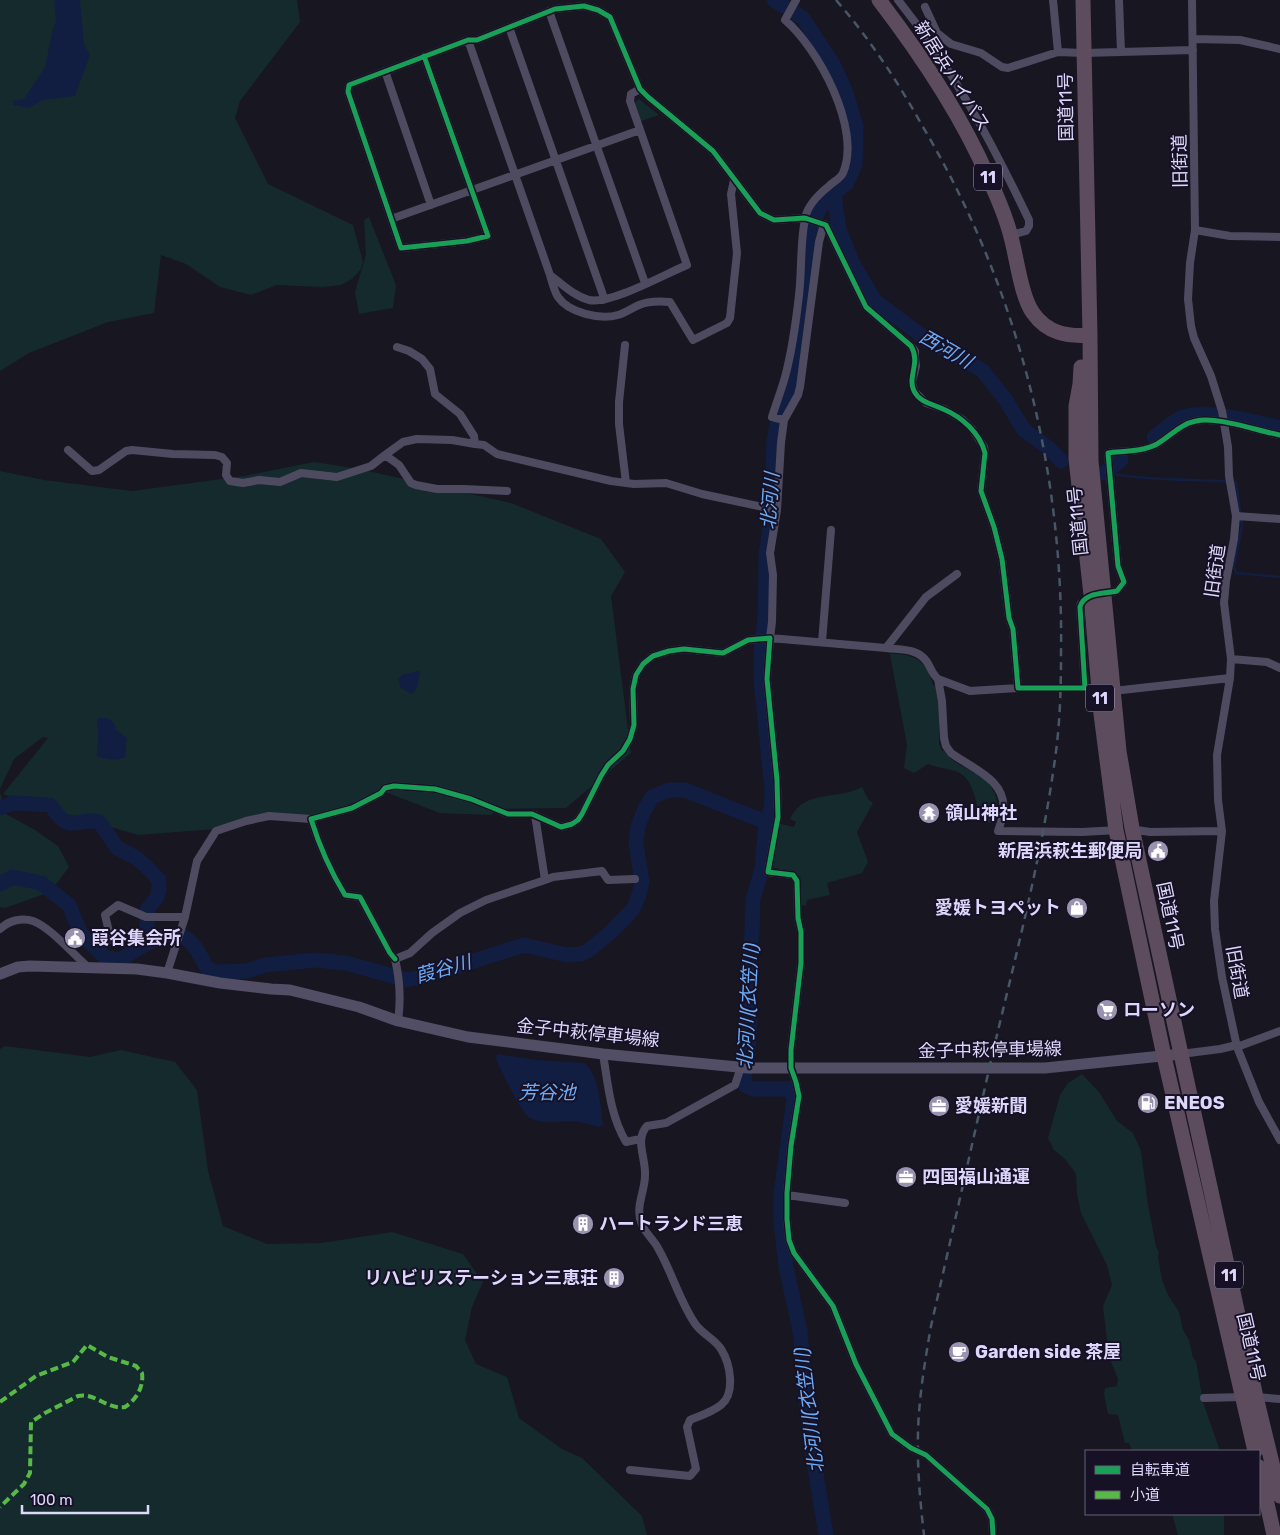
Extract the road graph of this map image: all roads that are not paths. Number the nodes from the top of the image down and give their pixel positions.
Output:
1 (879, 0) edge
2 (898, 0) edge
3 (1053, 0) edge
4 (1083, 0) edge
5 (1119, 0) edge
6 (1192, 0) edge
7 (795, 2) edge
8 (924, 2) edge
9 (549, 11) junction
10 (509, 27) junction
11 (1193, 39) junction
12 (468, 40) junction
13 (1280, 49) edge
14 (1193, 50) junction
15 (1058, 52) junction
16 (1121, 52) junction
17 (1084, 53) junction
18 (424, 56) junction
19 (385, 71) junction
20 (640, 89) junction
21 (640, 130) junction
22 (598, 147) junction
23 (556, 161) junction
24 (514, 176) junction
25 (734, 180) junction
26 (472, 191) junction
27 (432, 205) junction
28 (391, 219) junction
29 (807, 219) junction
30 (822, 223) junction
31 (1196, 230) junction
32 (1011, 235) junction
33 (1280, 237) edge
34 (550, 275) junction
35 (645, 283) junction
36 (603, 300) junction
37 (1085, 336) junction
38 (625, 345) dead end
39 (397, 347) dead end
40 (780, 419) junction
41 (1224, 422) junction
42 (1280, 435) edge
43 (475, 444) junction
44 (68, 450) dead end
45 (385, 455) junction
46 (626, 483) junction
47 (507, 492) dead end
48 (776, 510) junction
49 (1240, 517) junction
50 (1280, 519) edge
51 (831, 530) dead end
52 (957, 574) dead end
53 (1097, 594) junction
54 (765, 638) junction
55 (822, 642) junction
56 (886, 648) junction
57 (1231, 659) junction
58 (1280, 668) edge
59 (1230, 678) junction
60 (938, 679) junction
61 (1018, 688) junction
62 (1113, 691) junction
63 (535, 815) junction
64 (311, 819) junction
65 (1132, 828) junction
66 (1116, 830) junction
67 (1222, 831) junction
68 (635, 879) dead end
69 (545, 880) junction
70 (185, 916) junction
71 (0, 929) edge
72 (111, 940) dead end
73 (396, 959) junction
74 (88, 967) junction
75 (167, 973) junction
76 (0, 974) edge
77 (398, 1021) junction
78 (1280, 1031) edge
79 (1237, 1046) junction
80 (603, 1054) junction
81 (1180, 1054) junction
82 (1164, 1056) junction
83 (744, 1068) junction
84 (791, 1068) junction
85 (640, 1139) junction
86 (1280, 1140) edge
87 (787, 1195) junction
88 (846, 1203) dead end
89 (1250, 1397) junction
90 (1204, 1398) dead end
91 (1280, 1399) edge
92 (1255, 1450) edge
93 (630, 1470) dead end
94 (1260, 1472) edge
95 (1280, 1496) edge
96 (993, 1535) edge
97 (1274, 1535) edge

1 - 32 highway, 新居浜バイパス / 11
2 - 32 street
3 - 15 street
4 - 17 highway, 国道11号 / 11
5 - 16 street
6 - 11 street, 旧街道
7 - 29 street
8 - 15 street
9 - 10 street
9 - 20 street
9 - 22 street
10 - 12 street
10 - 23 street
11 - 13 street
11 - 14 street, 旧街道
12 - 18 street
12 - 24 street
14 - 16 street
14 - 31 street, 旧街道
15 - 17 street
16 - 17 street
17 - 37 highway, 国道11号 / 11
18 - 19 street
18 - 26 street
19 - 27 street
19 - 28 street
20 - 21 street
20 - 25 street
21 - 22 street
21 - 35 street
22 - 23 street
22 - 35 street
23 - 24 street
23 - 36 street
24 - 26 street
24 - 34 street
25 - 29 street
25 - 34 street
26 - 27 street
26 - 28 street
27 - 28 street
29 - 30 street
29 - 40 street
30 - 40 street
30 - 61 street
31 - 33 street
31 - 41 street, 旧街道
32 - 37 highway, 新居浜バイパス / 11
34 - 36 street
35 - 36 street
37 - 53 highway, 国道11号 / 11
38 - 46 street
39 - 43 street
40 - 48 street
41 - 42 street
41 - 49 street, 旧街道
41 - 53 street
43 - 45 street
43 - 46 street
44 - 45 street
45 - 47 street
46 - 48 street
48 - 54 street
49 - 50 street
49 - 57 street, 旧街道
51 - 55 street
52 - 56 street
53 - 61 street
53 - 62 highway, 国道11号 / 11
53 - 66 highway, 国道11号 / 11
54 - 55 street
54 - 63 street
54 - 84 street
55 - 56 street
56 - 60 street
57 - 58 street
57 - 59 street, 旧街道
59 - 62 street
59 - 67 street, 旧街道
60 - 61 street
60 - 66 street
62 - 65 highway, 国道11号 / 11
63 - 64 street
63 - 69 street
64 - 70 street
64 - 73 street
65 - 66 street
65 - 67 street
65 - 81 highway, 国道11号 / 11
66 - 82 highway, 国道11号 / 11
67 - 79 street, 旧街道
68 - 69 street
69 - 73 street
70 - 72 street
70 - 75 street
71 - 74 street
73 - 77 street
74 - 75 main road, 金子中萩停車場線
74 - 76 main road, 金子中萩停車場線
75 - 77 main road, 金子中萩停車場線
77 - 80 main road, 金子中萩停車場線
78 - 79 street
79 - 81 street
79 - 86 street, 旧街道
80 - 83 main road, 金子中萩停車場線
80 - 85 street
81 - 82 main road, 金子中萩停車場線
81 - 89 highway, 国道11号 / 11
82 - 84 main road, 金子中萩停車場線
82 - 89 highway, 国道11号 / 11
83 - 84 main road, 金子中萩停車場線
83 - 85 street
84 - 87 street
85 - 93 street
87 - 88 street
87 - 96 street
89 - 90 street
89 - 91 street
89 - 92 highway, 国道11号 / 11
89 - 95 highway, 国道11号 / 11
94 - 97 highway

